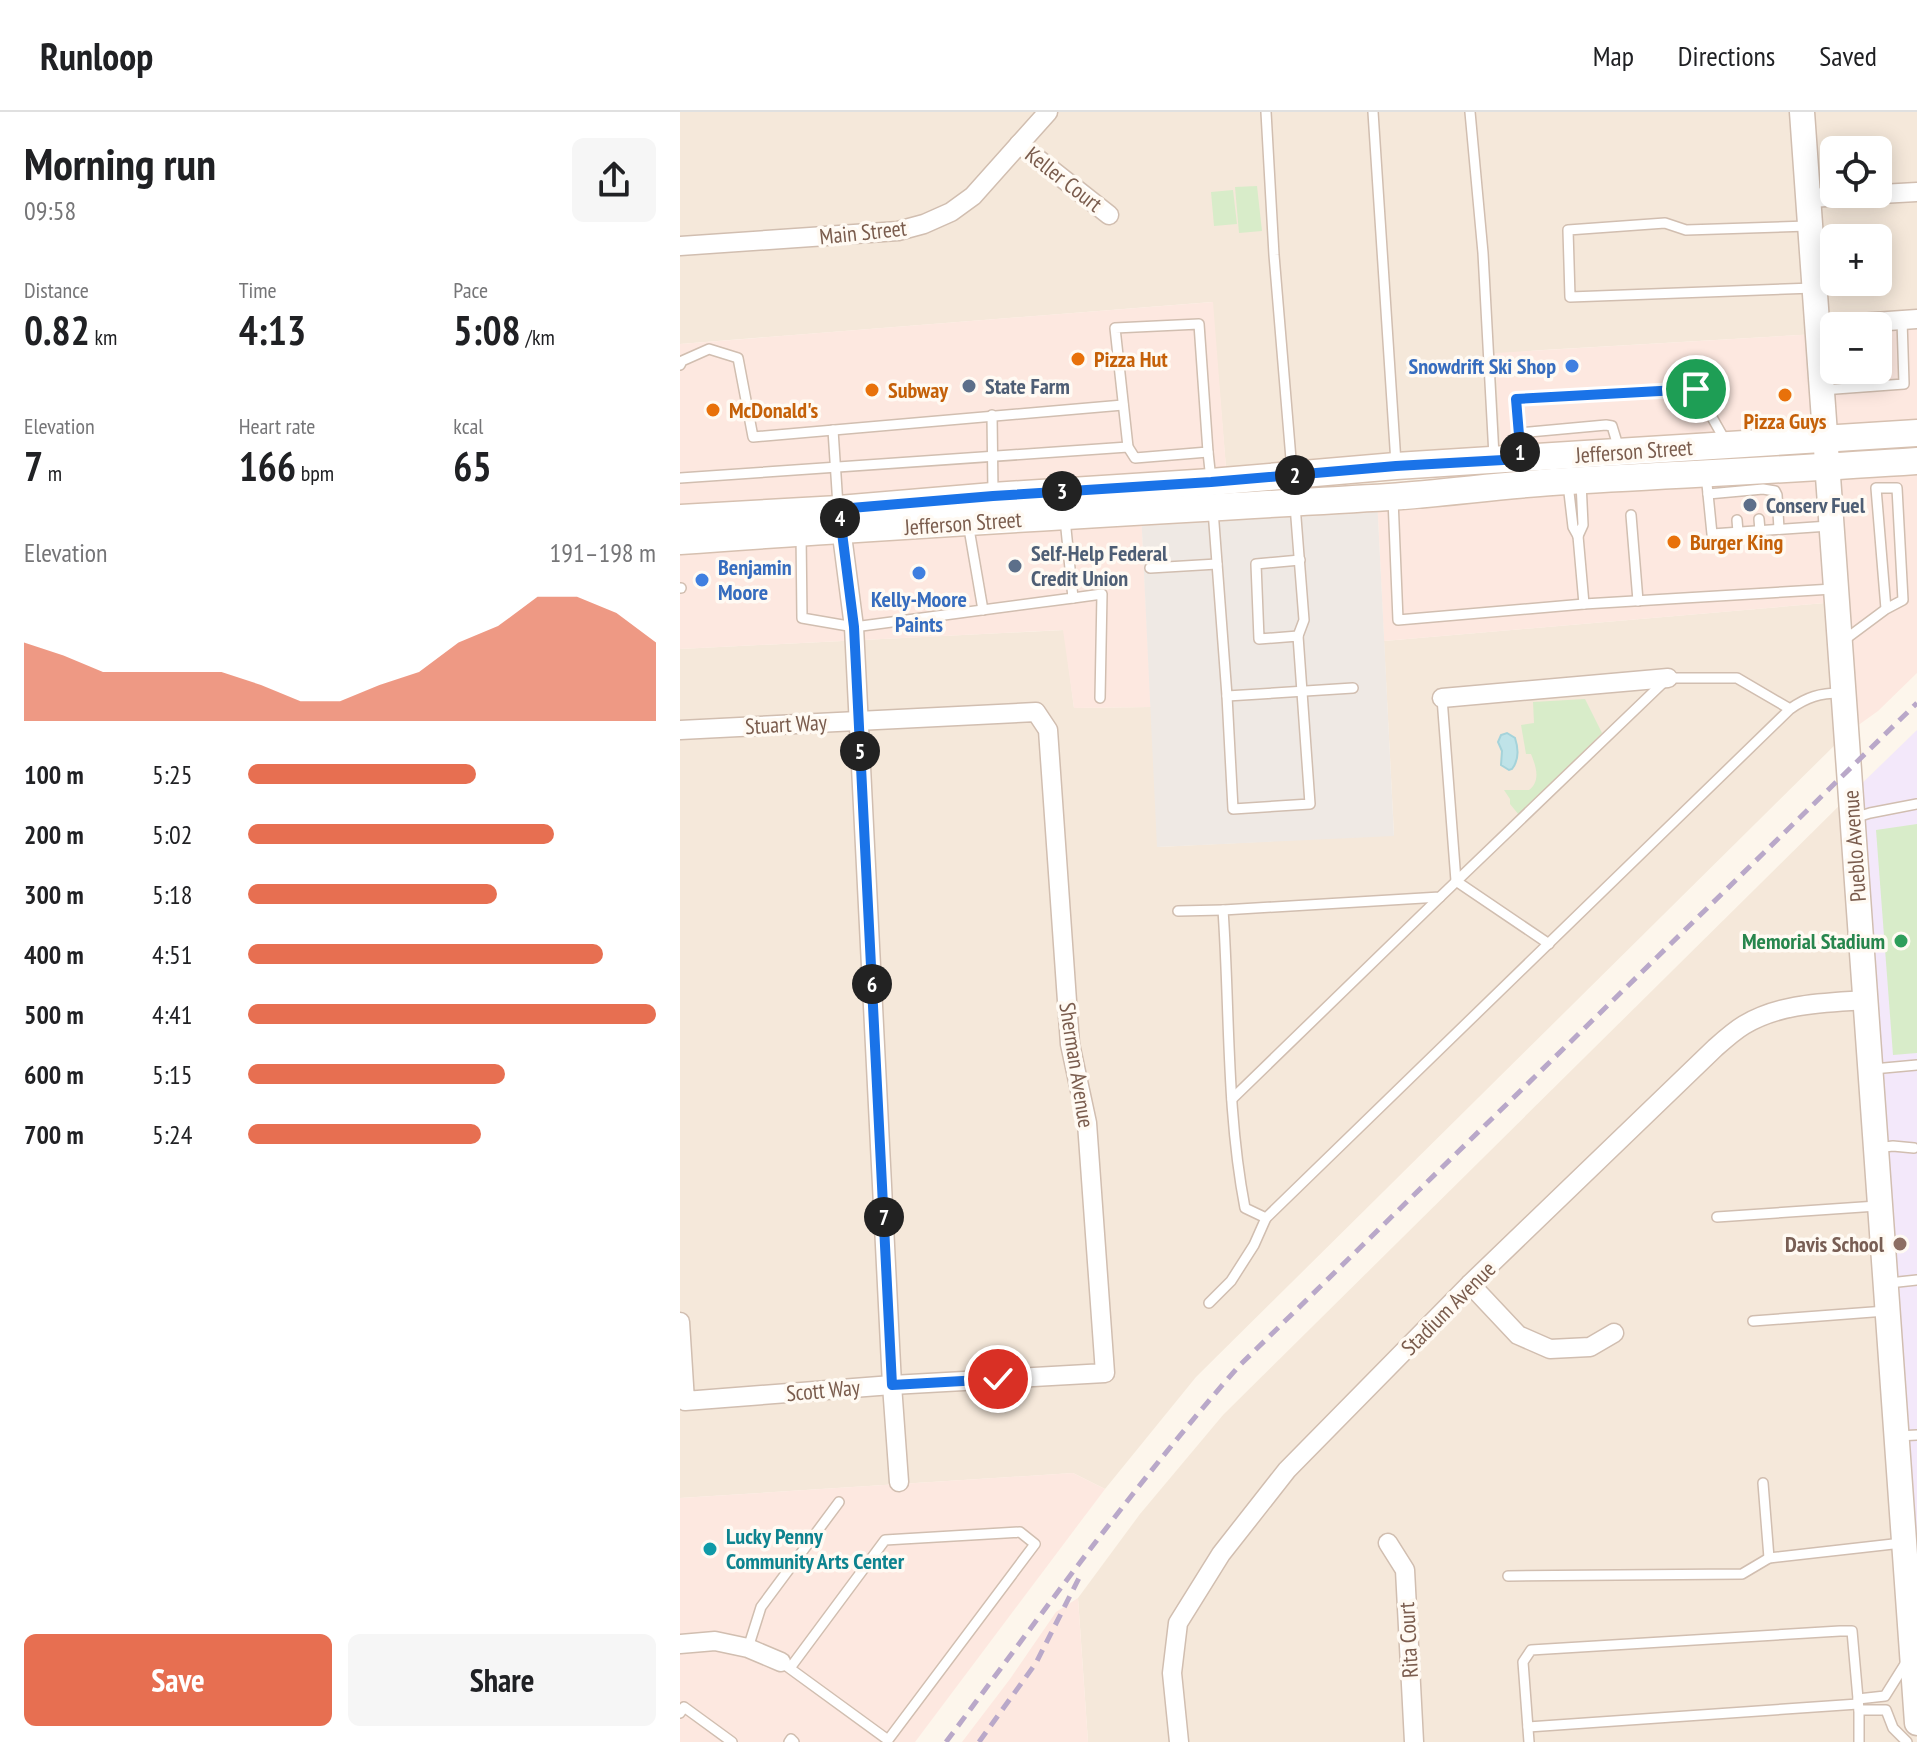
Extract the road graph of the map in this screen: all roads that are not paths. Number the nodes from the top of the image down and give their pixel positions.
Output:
1 (1048, 112) edge
2 (1266, 112) edge
3 (1373, 112) edge
4 (1470, 112) edge
5 (1802, 112) edge
6 (1019, 144) junction
7 (1917, 192) edge
8 (1809, 198) junction
9 (1109, 215) dead end
10 (1810, 226) junction
11 (680, 246) edge
12 (1814, 288) junction
13 (1909, 320) edge
14 (1817, 326) junction
15 (680, 365) edge
16 (1822, 390) junction
17 (1123, 405) junction
18 (992, 415) junction
19 (833, 430) junction
20 (1519, 433) junction
21 (1917, 433) edge
22 (1826, 438) junction
23 (1728, 445) junction
24 (1128, 447) junction
25 (1208, 452) junction
26 (1620, 452) junction
27 (992, 457) junction
28 (1508, 460) junction
29 (1917, 461) edge
30 (1396, 466) junction
31 (834, 467) junction
32 (1828, 467) junction
33 (1292, 475) junction
34 (680, 478) edge
35 (1574, 480) junction
36 (1707, 484) junction
37 (1760, 486) junction
38 (1212, 494) junction
39 (993, 496) junction
40 (1393, 497) junction
41 (1294, 502) junction
42 (1631, 515) dead end
43 (1065, 516) junction
44 (680, 518) edge
45 (840, 519) junction
46 (1759, 519) dead end
47 (1737, 520) dead end
48 (968, 523) junction
49 (1832, 526) junction
50 (1779, 529) junction
51 (1760, 531) junction
52 (1738, 532) junction
53 (801, 533) junction
54 (680, 541) edge
55 (1300, 560) junction
56 (1217, 564) junction
57 (1150, 568) dead end
58 (1836, 588) junction
59 (1073, 598) junction
60 (1638, 601) junction
61 (1584, 604) junction
62 (1886, 609) junction
63 (983, 610) junction
64 (854, 627) junction
65 (1298, 636) junction
66 (1840, 643) junction
67 (1668, 678) junction
68 (1353, 688) dead end
69 (1301, 691) junction
70 (1844, 693) junction
71 (1227, 696) junction
72 (1100, 698) dead end
73 (1442, 698) joint
74 (1790, 709) junction
75 (1036, 712) joint
76 (858, 720) junction
77 (680, 730) edge
78 (1917, 804) edge
79 (1852, 818) junction
80 (1456, 881) junction
81 (1440, 897) junction
82 (1223, 910) junction
83 (1178, 911) dead end
84 (1549, 944) junction
85 (1866, 1000) junction
86 (1917, 1065) edge
87 (1871, 1069) junction
88 (1232, 1099) junction
89 (1876, 1148) junction
90 (1914, 1148) dead end
91 (1881, 1205) junction
92 (1717, 1217) dead end
93 (1266, 1218) junction
94 (1917, 1280) edge
95 (1886, 1283) junction
96 (1470, 1284) junction
97 (1209, 1303) dead end
98 (1888, 1311) junction
99 (1753, 1321) dead end
100 (680, 1322) edge
101 (1614, 1333) dead end
102 (1105, 1373) joint
103 (892, 1385) junction
104 (1907, 1436) edge
105 (899, 1482) dead end
106 (1763, 1483) dead end
107 (839, 1502) dead end
108 (1388, 1543) dead end
109 (1905, 1543) junction
110 (1769, 1558) junction
111 (1508, 1576) dead end
112 (680, 1644) edge
113 (748, 1648) junction
114 (1913, 1651) junction
115 (786, 1665) junction
116 (1858, 1704) junction
117 (680, 1713) edge
118 (1917, 1723) edge
119 (1528, 1727) junction
120 (732, 1742) edge
121 (1179, 1742) edge
122 (1414, 1742) edge
123 (1529, 1742) edge
124 (1859, 1742) edge
125 (1907, 1742) edge

1 - 6 street, Main Street
2 - 33 lane
3 - 30 lane
4 - 28 lane
5 - 8 street, Pueblo Avenue
6 - 9 street, Keller Court
6 - 11 street, Main Street
7 - 8 street
8 - 10 street, Pueblo Avenue
10 - 12 street, Pueblo Avenue
10 - 12 lane
12 - 14 street, Pueblo Avenue
13 - 14 street
13 - 16 lane
14 - 16 street, Pueblo Avenue
15 - 19 lane
16 - 22 street, Pueblo Avenue
17 - 18 lane
17 - 24 lane
17 - 25 lane
18 - 19 lane
18 - 27 lane
19 - 31 lane
20 - 23 lane
20 - 26 lane
20 - 28 lane
21 - 22 main road, Jefferson Street
22 - 23 main road, Jefferson Street
22 - 32 street, Pueblo Avenue
23 - 26 main road, Jefferson Street
24 - 25 lane
24 - 27 lane
25 - 38 lane
26 - 28 main road, Jefferson Street
27 - 31 lane
27 - 39 lane
28 - 30 main road, Jefferson Street
29 - 32 main road, Jefferson Street
30 - 33 main road, Jefferson Street
31 - 34 lane
31 - 45 lane
32 - 37 main road, Jefferson Street
32 - 49 street, Pueblo Avenue
33 - 38 main road, Jefferson Street
35 - 36 main road, Jefferson Street
35 - 40 main road, Jefferson Street
35 - 61 lane
36 - 37 main road, Jefferson Street
36 - 37 lane
36 - 52 lane
37 - 50 lane
38 - 39 main road, Jefferson Street
38 - 41 main road, Jefferson Street
38 - 43 main road, Jefferson Street
38 - 56 lane
39 - 45 main road, Jefferson Street
40 - 41 main road, Jefferson Street
40 - 61 lane
41 - 55 lane
42 - 60 lane
43 - 48 main road, Jefferson Street
43 - 59 lane
44 - 45 main road, Jefferson Street
45 - 48 main road, Jefferson Street
45 - 53 main road, Jefferson Street
45 - 64 street
46 - 51 lane
47 - 52 lane
48 - 63 lane
49 - 50 lane
49 - 58 street, Pueblo Avenue
50 - 51 lane
51 - 52 lane
53 - 54 main road, Jefferson Street
53 - 64 lane
55 - 65 lane
55 - 65 lane
56 - 57 lane
56 - 71 lane
58 - 60 lane
58 - 66 street, Pueblo Avenue
59 - 63 lane
59 - 72 lane
60 - 61 lane
62 - 62 lane
62 - 66 lane
63 - 64 lane
64 - 76 street
65 - 69 lane
66 - 70 street, Pueblo Avenue
67 - 73 street
67 - 74 lane
67 - 80 lane
68 - 69 lane
69 - 71 lane
69 - 71 lane
70 - 74 lane
70 - 79 street, Pueblo Avenue
73 - 80 lane
74 - 84 lane
75 - 76 street, Stuart Way
75 - 102 street, Sherman Avenue
76 - 77 street, Stuart Way
76 - 103 street
78 - 79 lane
79 - 85 street, Pueblo Avenue
80 - 81 lane
80 - 84 lane
81 - 82 lane
81 - 88 lane
82 - 83 lane
82 - 88 lane
84 - 93 lane
85 - 87 street, Pueblo Avenue
85 - 96 street, Stadium Avenue
86 - 87 lane
87 - 89 street, Pueblo Avenue
88 - 93 lane
89 - 90 lane
89 - 91 street, Pueblo Avenue
91 - 92 lane
91 - 95 street, Pueblo Avenue
93 - 97 lane
94 - 95 lane
95 - 98 street, Pueblo Avenue
96 - 101 street
96 - 121 street, Stadium Avenue
98 - 99 lane
98 - 104 street, Pueblo Avenue
100 - 103 street, Scott Way
102 - 103 street, Scott Way
103 - 105 street
104 - 109 street, Pueblo Avenue
106 - 110 lane
107 - 113 lane
108 - 122 street, Rita Court
109 - 110 lane
109 - 114 street, Pueblo Avenue
110 - 111 lane
112 - 113 street
113 - 115 street
114 - 116 lane
114 - 118 street, Pueblo Avenue
115 - 115 lane
116 - 119 lane
116 - 119 lane
116 - 124 lane
116 - 125 lane
117 - 120 lane
119 - 123 lane

